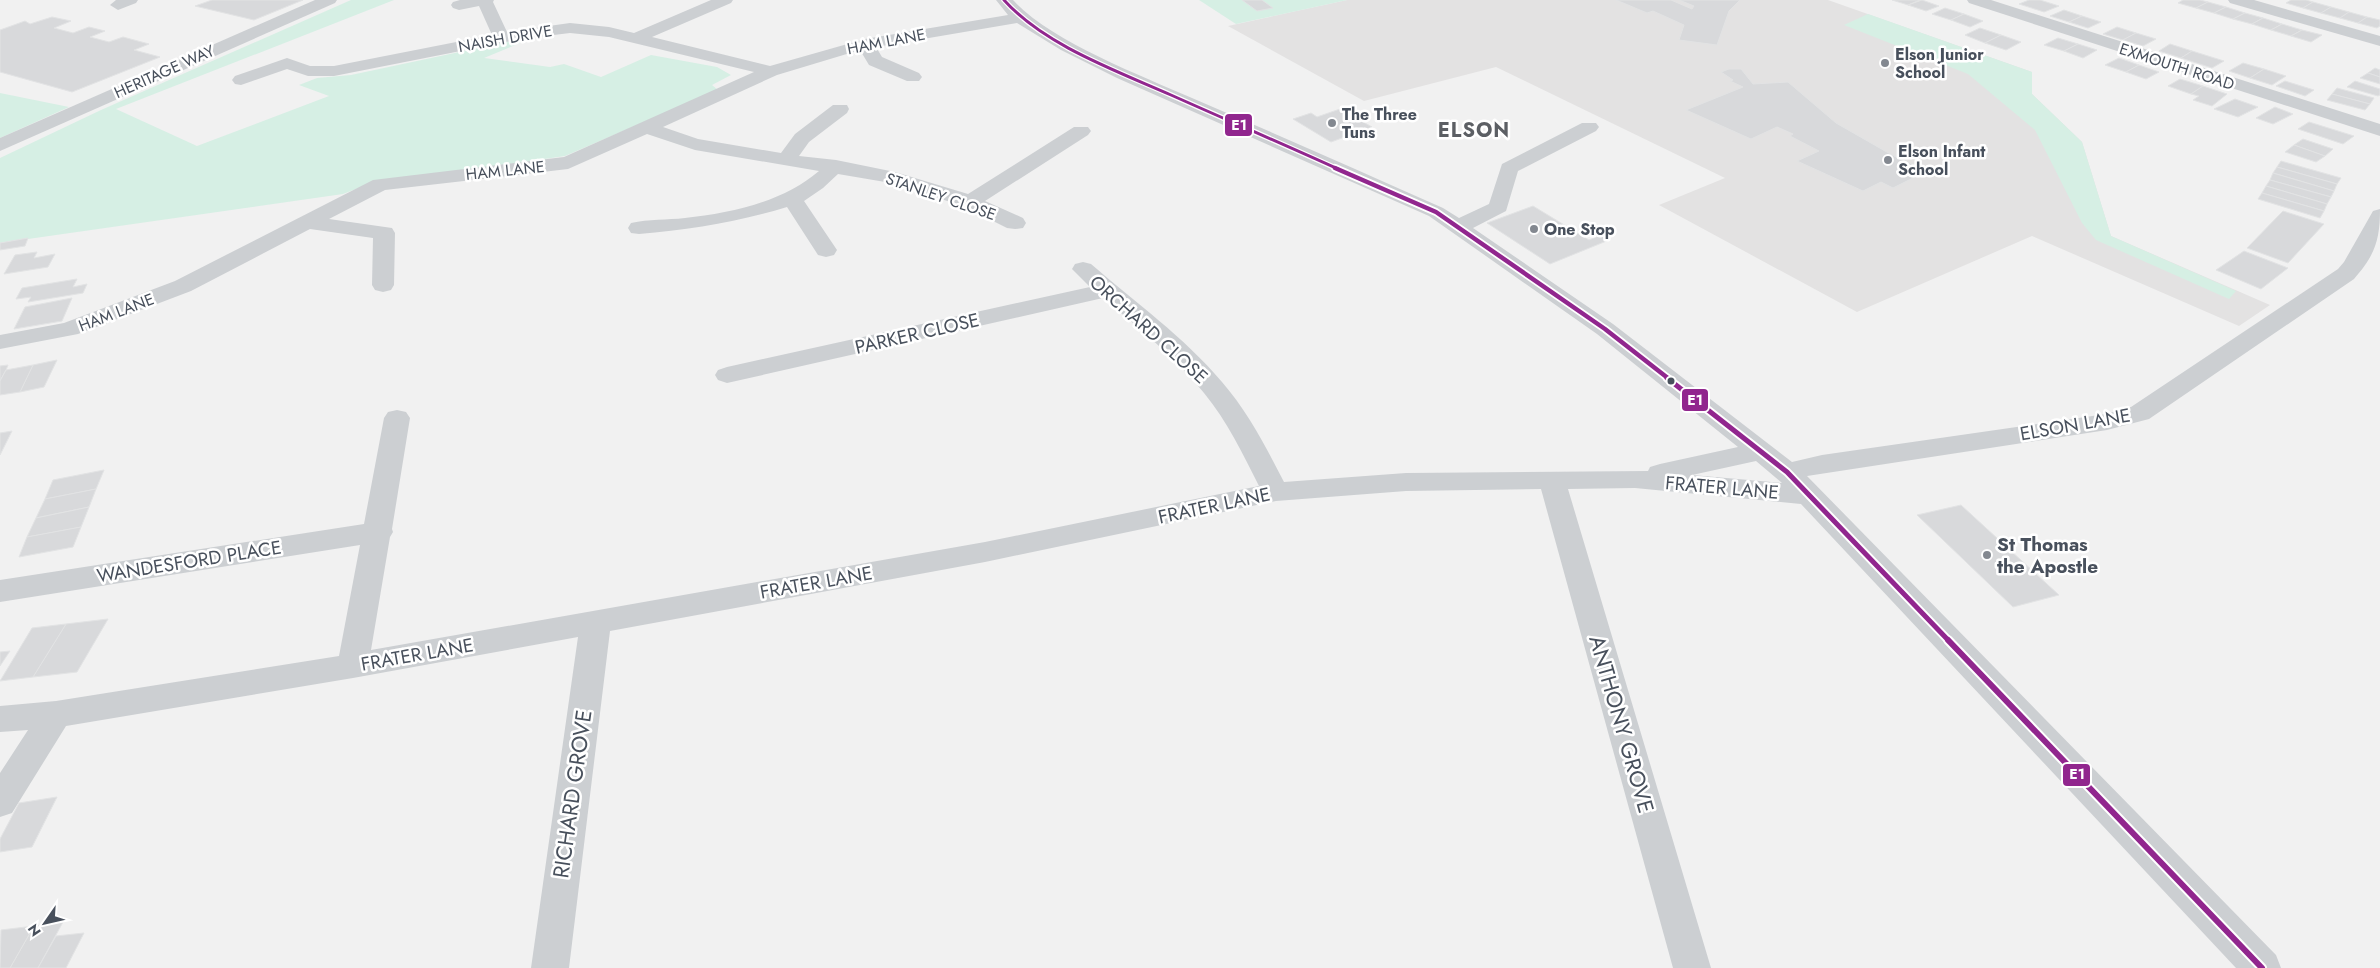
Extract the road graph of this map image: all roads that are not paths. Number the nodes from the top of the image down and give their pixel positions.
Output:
1 (328, 0) edge
2 (485, 0) edge
3 (725, 0) edge
4 (1974, 0) edge
5 (2236, 0) edge
6 (459, 5) dead end
7 (1012, 9) edge
8 (501, 37) junction
9 (634, 39) junction
10 (2380, 41) edge
11 (865, 44) junction
12 (771, 72) junction
13 (913, 77) dead end
14 (241, 80) dead end
15 (840, 109) dead end
16 (1589, 127) dead end
17 (647, 128) junction
18 (2380, 130) edge
19 (1081, 131) dead end
20 (0, 145) edge
21 (786, 160) junction
22 (836, 166) junction
23 (792, 199) junction
24 (970, 202) junction
25 (2380, 215) edge
26 (308, 222) junction
27 (1015, 223) dead end
28 (1458, 227) junction
29 (639, 228) dead end
30 (826, 250) dead end
31 (1082, 269) dead end
32 (383, 285) dead end
33 (1107, 290) junction
34 (0, 342) edge
35 (727, 375) dead end
36 (397, 418) dead end
37 (1762, 450) junction
38 (1787, 472) junction
39 (1635, 479) junction
40 (1552, 480) junction
41 (1276, 492) junction
42 (1809, 495) junction
43 (379, 532) junction
44 (0, 591) edge
45 (596, 621) junction
46 (353, 666) junction
47 (56, 714) junction
48 (0, 719) edge
49 (0, 802) edge
50 (550, 968) edge
51 (1692, 968) edge
52 (2262, 968) edge

1 - 20 street, HERITAGE WAY
2 - 6 street
2 - 8 street
3 - 9 street
4 - 18 street, EXMOUTH ROAD
5 - 10 street
7 - 11 street, HAM LANE
7 - 28 street
8 - 9 street, NAISH DRIVE
8 - 14 street, NAISH DRIVE
9 - 12 street, NAISH DRIVE
11 - 12 street, HAM LANE
11 - 13 street
12 - 17 street, HAM LANE
15 - 21 street
16 - 28 street
17 - 21 street, STANLEY CLOSE
17 - 26 street, HAM LANE
19 - 24 street
21 - 22 street, STANLEY CLOSE
22 - 23 street
22 - 24 street, STANLEY CLOSE
23 - 29 street
23 - 30 street
24 - 27 street, STANLEY CLOSE
25 - 38 street, ELSON LANE
26 - 32 street
26 - 34 street, HAM LANE
28 - 37 street
31 - 33 street, ORCHARD CLOSE
33 - 35 street, PARKER CLOSE
33 - 41 street, ORCHARD CLOSE
36 - 43 street
37 - 38 street
37 - 39 street, FRATER LANE
38 - 42 street
39 - 40 street, FRATER LANE
39 - 42 street, FRATER LANE
40 - 41 street, FRATER LANE
40 - 51 street, ANTHONY GROVE
41 - 45 street, FRATER LANE
42 - 52 street
43 - 44 street, WANDESFORD PLACE
43 - 46 street
45 - 46 street, FRATER LANE
45 - 50 street, RICHARD GROVE
46 - 47 street, FRATER LANE
47 - 48 street, FRATER LANE
47 - 49 street

